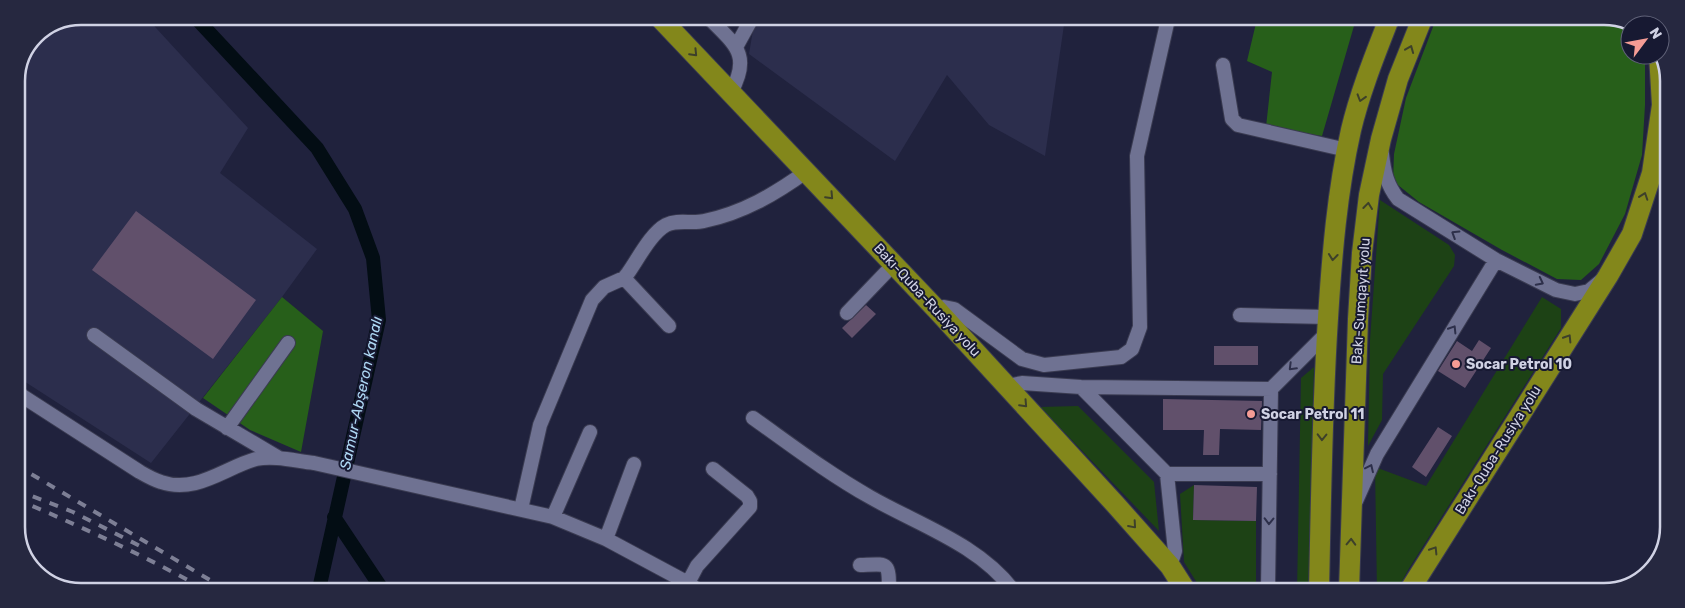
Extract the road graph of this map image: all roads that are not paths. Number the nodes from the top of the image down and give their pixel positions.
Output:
1 (667, 25) edge
2 (715, 25) edge
3 (748, 25) edge
4 (1167, 25) edge
5 (1388, 25) edge
6 (1420, 25) edge
7 (736, 47) junction
8 (1224, 65) dead end
9 (731, 92) junction
10 (1660, 118) edge
11 (1381, 139) junction
12 (1347, 150) junction
13 (807, 171) junction
14 (1496, 260) junction
15 (894, 264) junction
16 (1608, 276) junction
17 (624, 278) junction
18 (937, 310) junction
19 (847, 313) dead end
20 (1240, 315) dead end
21 (1327, 325) junction
22 (669, 326) dead end
23 (94, 335) dead end
24 (288, 343) dead end
25 (1007, 386) junction
26 (1081, 387) junction
27 (1271, 388) junction
28 (25, 398) edge
29 (753, 418) dead end
30 (227, 428) junction
31 (590, 432) dead end
32 (279, 458) junction
33 (634, 464) dead end
34 (712, 469) dead end
35 (1167, 474) junction
36 (1270, 474) junction
37 (521, 510) junction
38 (1352, 513) junction
39 (553, 517) junction
40 (606, 539) junction
41 (860, 565) dead end
42 (1170, 566) junction
43 (687, 583) edge
44 (694, 583) edge
45 (889, 583) edge
46 (1007, 583) edge
47 (1181, 583) edge
48 (1268, 583) edge
49 (1319, 583) edge
50 (1349, 583) edge
51 (1414, 583) edge

1 -> 9 highway, Bakı-Quba-Rusiya yolu
2 - 7 street
3 - 7 street
4 - 18 street
5 -> 12 highway
11 -> 6 highway, Bakı-Sumqayıt yolu
7 - 9 street
8 - 12 street
9 - 13 highway, Bakı-Quba-Rusiya yolu
16 -> 10 highway, Bakı-Quba-Rusiya yolu
14 -> 11 street
38 -> 11 highway, Bakı-Sumqayıt yolu
12 -> 21 highway
13 -> 15 highway, Bakı-Quba-Rusiya yolu
13 - 17 street
14 -> 16 street
38 -> 14 street
15 - 18 highway, Bakı-Quba-Rusiya yolu
15 - 19 street
51 -> 16 highway, Bakı-Quba-Rusiya yolu
17 - 22 street
17 - 37 street
18 - 25 highway, Bakı-Quba-Rusiya yolu
20 - 21 street
21 -> 27 street
21 -> 49 highway
23 - 30 street
24 - 30 street
25 - 26 street
25 -> 42 highway, Bakı-Quba-Rusiya yolu
26 - 27 street
26 - 35 street
27 - 36 street
28 - 32 street
29 - 46 street
30 - 32 street
31 - 39 street
32 - 37 street
33 - 40 street
34 - 44 street
35 - 36 street
35 - 42 street
36 -> 48 street
37 - 39 street
50 -> 38 highway, Bakı-Sumqayıt yolu
39 - 40 street
40 - 43 street
41 - 45 street
42 - 47 highway, Bakı-Quba-Rusiya yolu

